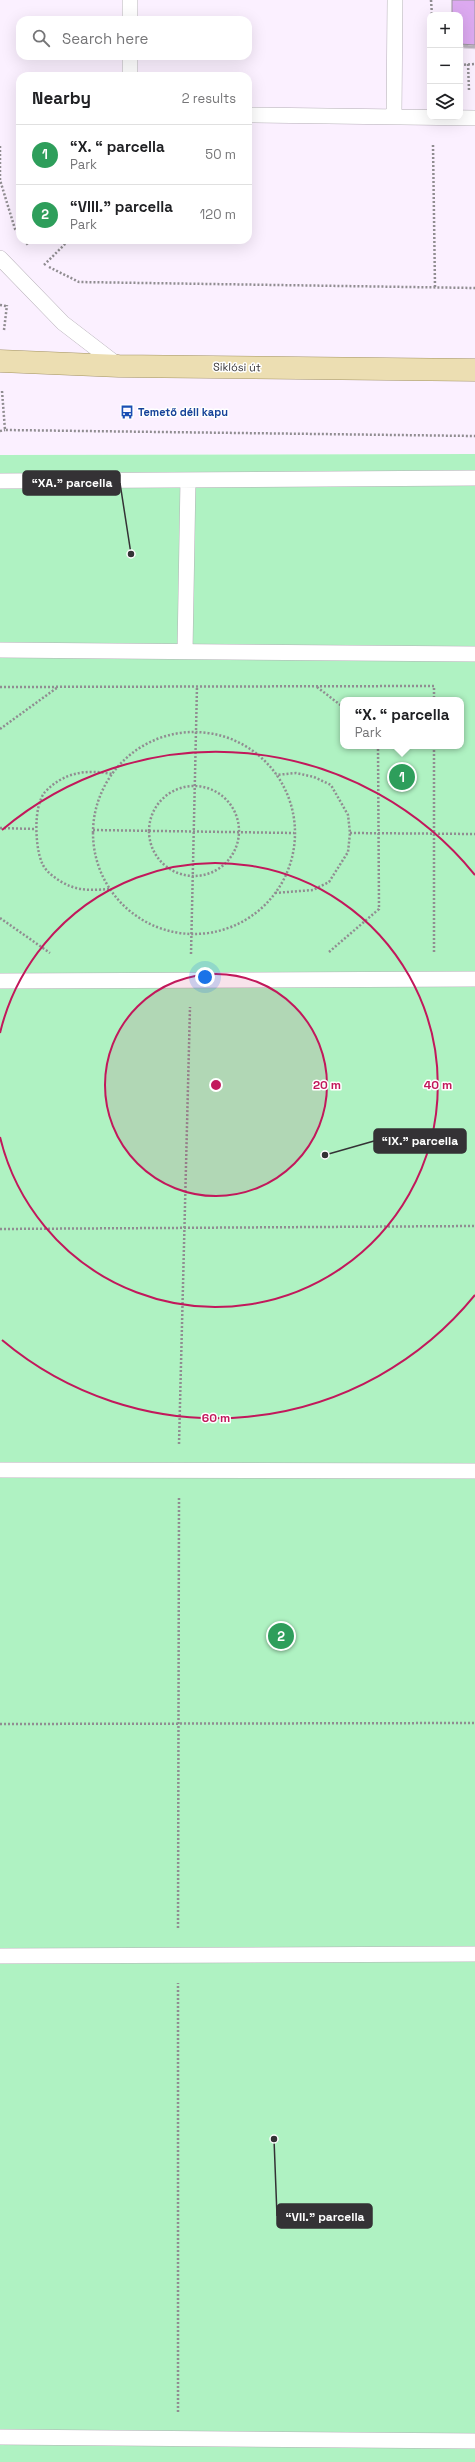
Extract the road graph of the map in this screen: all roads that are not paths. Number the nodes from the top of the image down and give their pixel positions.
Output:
1 (130, 0) edge
2 (395, 0) edge
3 (130, 16) edge
4 (130, 60) edge
5 (130, 72) edge
6 (252, 115) edge
7 (394, 117) junction
8 (427, 118) edge
9 (463, 118) edge
10 (475, 118) edge
11 (0, 258) edge
12 (0, 361) edge
13 (119, 366) junction
14 (475, 370) edge
15 (475, 478) edge
16 (188, 480) junction
17 (0, 481) edge
18 (0, 650) edge
19 (185, 651) junction
20 (475, 654) edge
21 (475, 979) edge
22 (0, 981) edge
23 (0, 1470) edge
24 (475, 1471) edge
25 (475, 1954) edge
26 (0, 1956) edge
27 (0, 2437) edge
28 (475, 2442) edge

1 - 3 lane
2 - 7 lane
4 - 5 lane
6 - 7 lane
7 - 8 lane
9 - 10 lane
11 - 13 lane
12 - 13 main road, Siklósi út
13 - 14 main road, Siklósi út
15 - 16 lane
16 - 17 lane
16 - 19 lane
18 - 19 lane
19 - 20 lane
21 - 22 lane
23 - 24 lane
25 - 26 lane
27 - 28 lane

